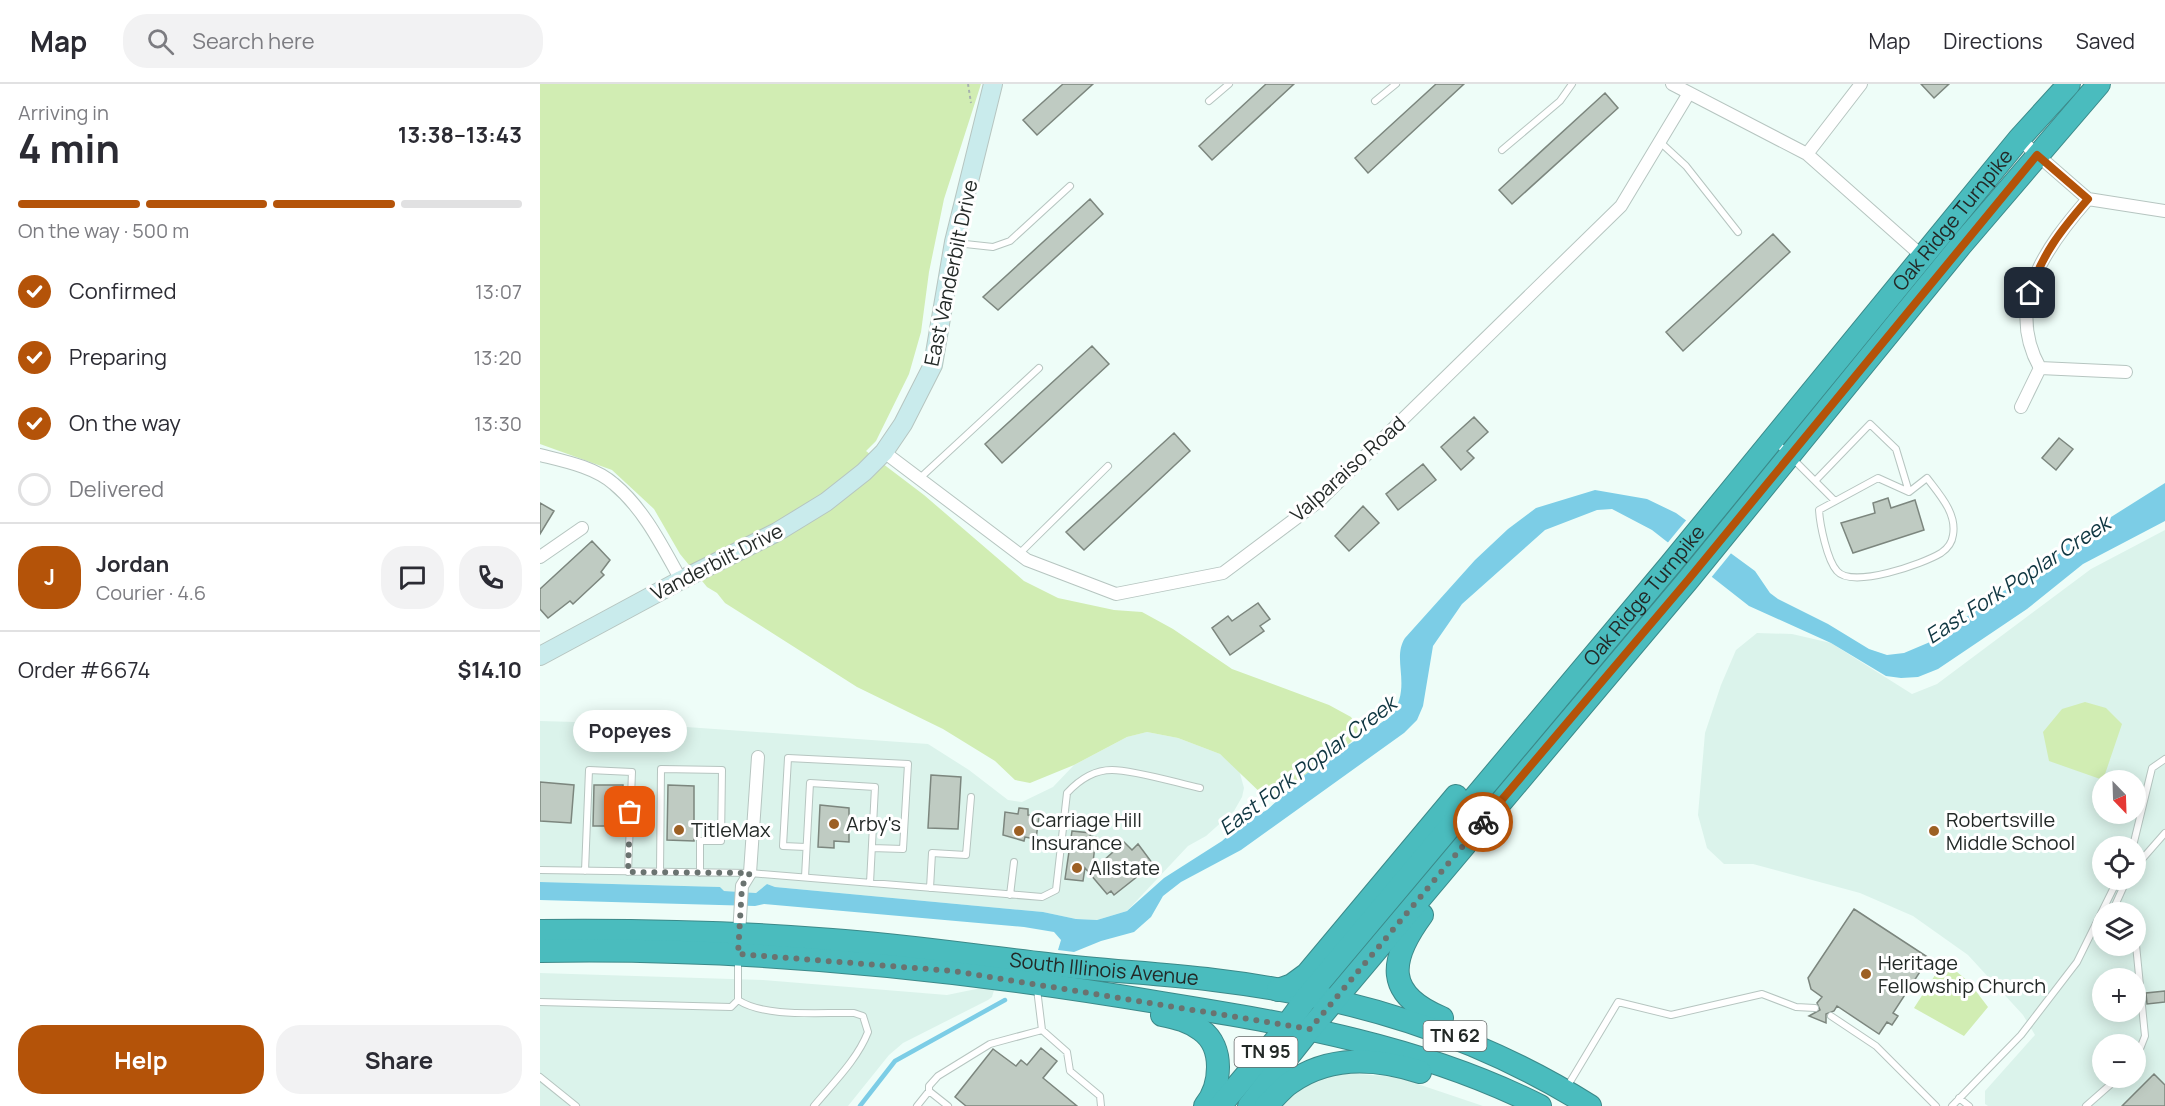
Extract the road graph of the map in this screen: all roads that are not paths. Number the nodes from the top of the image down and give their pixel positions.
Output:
1 (993, 84) edge
2 (1229, 84) edge
3 (1396, 84) edge
4 (1572, 84) edge
5 (1672, 84) edge
6 (1861, 84) edge
7 (2069, 84) edge
8 (2099, 84) edge
9 (1689, 93) junction
10 (1209, 100) dead end
11 (1375, 101) dead end
12 (2019, 139) junction
13 (1660, 142) junction
14 (1502, 150) dead end
15 (1807, 154) junction
16 (2037, 155) junction
17 (1070, 186) dead end
18 (2088, 199) junction
19 (2165, 211) edge
20 (1738, 232) dead end
21 (954, 242) junction
22 (1922, 256) junction
23 (1039, 368) dead end
24 (2040, 368) junction
25 (2126, 372) dead end
26 (2021, 407) dead end
27 (1773, 439) junction
28 (884, 452) junction
29 (540, 454) edge
30 (1790, 455) junction
31 (1108, 466) dead end
32 (920, 478) junction
33 (1816, 480) junction
34 (1909, 492) junction
35 (1834, 500) junction
36 (582, 528) dead end
37 (1019, 554) junction
38 (540, 557) edge
39 (681, 580) junction
40 (540, 657) edge
41 (1587, 663) junction
42 (758, 757) dead end
43 (2165, 759) edge
44 (1200, 788) dead end
45 (970, 797) dead end
46 (2165, 833) edge
47 (2135, 836) edge
48 (1469, 839) junction
49 (806, 848) junction
50 (872, 848) junction
51 (2146, 855) edge
52 (1014, 862) dead end
53 (540, 870) edge
54 (585, 871) junction
55 (628, 872) junction
56 (660, 872) junction
57 (700, 873) junction
58 (750, 873) junction
59 (804, 878) junction
60 (870, 883) junction
61 (930, 888) junction
62 (1010, 895) junction
63 (540, 931) edge
64 (2092, 933) edge
65 (739, 936) junction
66 (540, 951) edge
67 (2137, 956) edge
68 (1036, 983) junction
69 (1078, 989) junction
70 (1278, 990) junction
71 (1308, 996) junction
72 (738, 1000) junction
73 (540, 1002) edge
74 (1334, 1002) junction
75 (1812, 1007) dead end
76 (1831, 1016) dead end
77 (1288, 1024) junction
78 (1310, 1029) junction
79 (1042, 1030) junction
80 (2145, 1034) edge
81 (1509, 1060) junction
82 (540, 1077) edge
83 (2106, 1088) edge
84 (929, 1090) junction
85 (1505, 1090) junction
86 (1556, 1098) edge
87 (1959, 1098) junction
88 (576, 1106) edge
89 (814, 1106) edge
90 (916, 1106) edge
91 (948, 1106) edge
92 (1101, 1106) edge
93 (1205, 1106) edge
94 (1220, 1106) edge
95 (1249, 1106) edge
96 (1266, 1106) edge
97 (1590, 1106) edge
98 (1936, 1106) edge
99 (1952, 1106) edge
100 (1969, 1106) edge
101 (2086, 1106) edge

1 - 21 street, East Vanderbilt Drive
2 - 10 lane
3 - 11 lane
4 - 14 lane
5 - 9 street
6 - 15 street
7 - 12 highway, Oak Ridge Turnpike / TN 95
8 - 16 highway, Oak Ridge Turnpike
9 - 13 street, Valparaiso Road
9 - 15 street
12 - 16 street
12 - 22 highway, Oak Ridge Turnpike / TN 95
13 - 20 lane
13 - 37 street, Valparaiso Road
15 - 22 street
16 - 18 street
16 - 30 highway, Oak Ridge Turnpike
17 - 21 lane
18 - 19 street
18 - 24 street
21 - 28 street, East Vanderbilt Drive
22 - 27 highway, Oak Ridge Turnpike / TN 95
23 - 32 lane
24 - 25 street
24 - 26 street
27 - 30 lane
27 - 41 highway, Oak Ridge Turnpike / TN 95
28 - 32 street, Valparaiso Road
28 - 39 street, Vanderbilt Drive
29 - 39 street
30 - 33 lane
30 - 48 highway, Oak Ridge Turnpike / TN 95
31 - 37 lane
32 - 37 street, Valparaiso Road
33 - 34 lane
33 - 35 lane
34 - 35 lane
34 - 35 lane
36 - 38 street
39 - 40 street, Vanderbilt Drive
41 - 70 highway
41 - 71 highway, Oak Ridge Turnpike / TN 95
42 - 58 street
43 - 47 lane
44 - 62 lane
45 - 61 lane
46 - 51 lane
48 - 74 highway, Oak Ridge Turnpike / TN 95
48 - 81 highway
49 - 50 lane
49 - 50 lane
49 - 59 lane
50 - 60 lane
52 - 62 lane
53 - 54 lane
54 - 55 lane
54 - 55 lane
55 - 56 lane
56 - 57 lane
56 - 57 lane
57 - 58 lane
58 - 59 lane
58 - 65 street
59 - 60 lane
60 - 61 lane
61 - 62 lane
63 - 65 highway, South Illinois Avenue / TN 62
64 - 87 lane
65 - 66 highway, South Illinois Avenue / TN 62
65 - 68 highway, South Illinois Avenue / TN 62
65 - 70 highway, South Illinois Avenue / TN 62
65 - 72 lane
67 - 80 lane
68 - 69 highway, South Illinois Avenue / TN 62
68 - 79 lane
69 - 77 highway, South Illinois Avenue / TN 62
69 - 93 highway
70 - 71 highway, South Illinois Avenue / TN 62
71 - 74 highway, TN 62
71 - 77 highway, Oak Ridge Turnpike / TN 95
72 - 73 lane
72 - 89 lane
74 - 78 highway, Oak Ridge Turnpike / TN 95
74 - 81 highway, TN 62
75 - 86 lane
76 - 98 lane
77 - 78 highway, South Illinois Avenue / TN 62
77 - 94 highway, Oak Ridge Turnpike / TN 95
78 - 85 highway, South Illinois Avenue / TN 62
78 - 95 highway, Oak Ridge Turnpike / TN 95
79 - 84 lane
79 - 92 lane
81 - 86 highway, TN 62
82 - 88 lane
83 - 101 lane
84 - 90 lane
84 - 91 lane
85 - 86 highway, South Illinois Avenue / TN 62
85 - 96 highway
86 - 97 highway, TN 62
87 - 99 lane
87 - 100 lane

